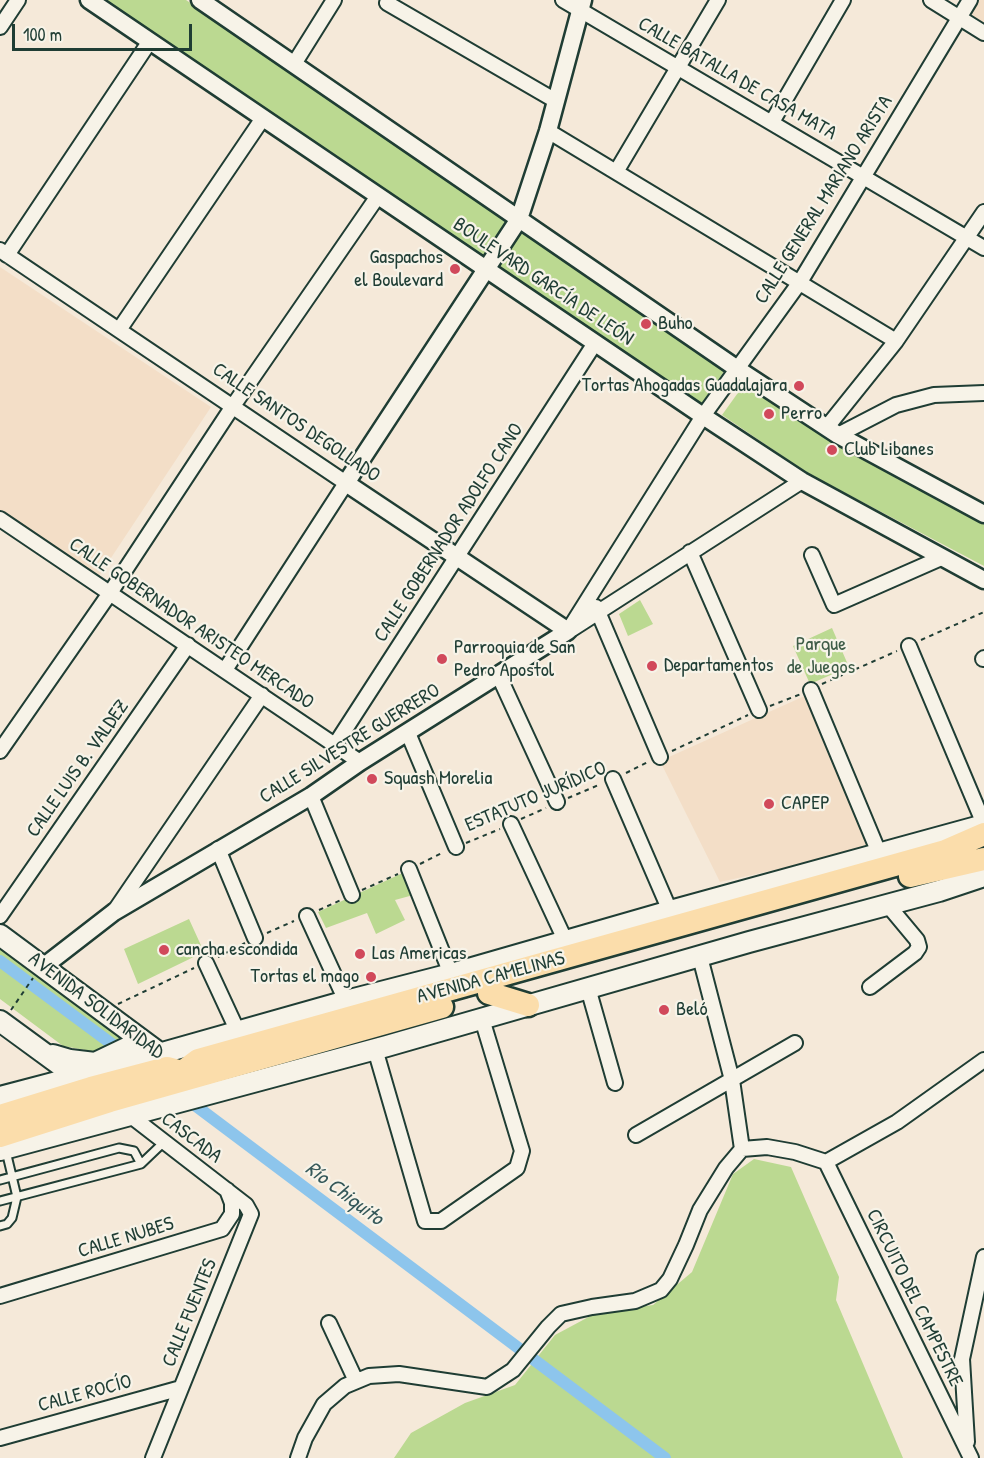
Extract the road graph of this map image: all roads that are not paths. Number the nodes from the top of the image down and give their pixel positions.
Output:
1 (18, 0) edge
2 (89, 0) edge
3 (200, 0) edge
4 (334, 0) edge
5 (563, 0) edge
6 (718, 0) edge
7 (843, 0) edge
8 (931, 0) edge
9 (970, 0) edge
10 (387, 3) dead end
11 (581, 5) edge
12 (959, 18) junction
13 (0, 27) edge
14 (984, 33) edge
15 (150, 41) junction
16 (294, 64) junction
17 (678, 67) junction
18 (556, 101) junction
19 (263, 118) junction
20 (772, 122) junction
21 (548, 131) junction
22 (616, 172) junction
23 (863, 175) junction
24 (378, 196) junction
25 (984, 212) edge
26 (519, 219) junction
27 (965, 238) junction
28 (984, 248) edge
29 (4, 253) edge
30 (485, 269) junction
31 (800, 282) junction
32 (119, 330) junction
33 (896, 341) junction
34 (595, 343) junction
35 (736, 368) junction
36 (982, 389) edge
37 (233, 406) junction
38 (703, 417) junction
39 (833, 431) junction
40 (802, 481) junction
41 (346, 483) junction
42 (984, 514) edge
43 (0, 519) edge
44 (690, 552) junction
45 (812, 555) dead end
46 (456, 556) junction
47 (942, 558) junction
48 (984, 580) edge
49 (110, 593) junction
50 (590, 596) junction
51 (599, 613) junction
52 (568, 631) junction
53 (188, 645) junction
54 (909, 646) road end
55 (225, 670) junction
56 (498, 674) junction
57 (811, 690) road end
58 (262, 695) junction
59 (759, 710) road end
60 (408, 733) junction
61 (335, 745) junction
62 (0, 751) edge
63 (660, 757) road end
64 (360, 762) junction
65 (613, 779) road end
66 (311, 796) junction
67 (557, 802) road end
68 (511, 825) road end
69 (984, 825) edge
70 (984, 834) edge
71 (456, 847) road end
72 (218, 849) junction
73 (879, 853) junction
74 (984, 859) edge
75 (409, 869) road end
76 (984, 876) edge
77 (352, 895) road end
78 (887, 904) junction
79 (670, 911) junction
80 (114, 912) junction
81 (0, 916) edge
82 (307, 916) road end
83 (0, 935) edge
84 (255, 938) road end
85 (566, 942) junction
86 (700, 957) junction
87 (206, 963) road end
88 (41, 969) junction
89 (461, 971) junction
90 (492, 984) junction
91 (870, 987) dead end
92 (588, 988) junction
93 (346, 1001) junction
94 (528, 1005) junction
95 (482, 1019) junction
96 (0, 1020) edge
97 (238, 1032) junction
98 (795, 1043) dead end
99 (375, 1049) junction
100 (984, 1060) edge
101 (164, 1062) junction
102 (732, 1080) junction
103 (615, 1083) dead end
104 (29, 1089) joint
105 (109, 1090) junction
106 (4, 1108) edge
107 (636, 1135) dead end
108 (165, 1142) junction
109 (2, 1145) edge
110 (742, 1149) junction
111 (826, 1162) junction
112 (141, 1164) junction
113 (13, 1177) junction
114 (0, 1180) edge
115 (227, 1190) junction
116 (17, 1197) junction
117 (0, 1201) edge
118 (0, 1226) edge
119 (984, 1257) edge
120 (0, 1296) edge
121 (329, 1323) dead end
122 (356, 1381) junction
123 (181, 1388) junction
124 (0, 1438) edge
125 (969, 1454) edge
126 (153, 1458) edge
127 (298, 1458) edge

1 - 13 street
2 - 15 street, BOULEVARD GARCÍA DE LEÓN
3 - 16 street, BOULEVARD GARCÍA DE LEÓN
4 - 16 street
5 - 11 street, CALLE BATALLA DE CASA MATA
6 - 17 street
7 - 20 street
8 - 12 street
9 - 12 street, CALLE GENERAL MARIANO ARISTA
10 - 18 street
11 - 17 street, CALLE BATALLA DE CASA MATA
11 - 18 street
12 - 14 street
12 - 23 street, CALLE GENERAL MARIANO ARISTA
15 - 19 street, BOULEVARD GARCÍA DE LEÓN
15 - 29 street
16 - 26 street, BOULEVARD GARCÍA DE LEÓN
17 - 20 street, CALLE BATALLA DE CASA MATA
17 - 22 street
18 - 21 street
19 - 24 street, BOULEVARD GARCÍA DE LEÓN
19 - 32 street
20 - 23 street, CALLE BATALLA DE CASA MATA
21 - 22 street
21 - 26 street
22 - 31 street
23 - 27 street, CALLE BATALLA DE CASA MATA
23 - 31 street, CALLE GENERAL MARIANO ARISTA
24 - 30 street, BOULEVARD GARCÍA DE LEÓN
24 - 37 street
25 - 27 street
26 - 30 street
26 - 35 street, BOULEVARD GARCÍA DE LEÓN
27 - 28 street, CALLE BATALLA DE CASA MATA
27 - 33 street
29 - 32 street, CALLE SANTOS DEGOLLADO
30 - 34 street, BOULEVARD GARCÍA DE LEÓN
30 - 41 street
31 - 33 street
31 - 35 street, CALLE GENERAL MARIANO ARISTA
32 - 37 street, CALLE SANTOS DEGOLLADO
33 - 39 street
34 - 38 street, BOULEVARD GARCÍA DE LEÓN
34 - 46 street, CALLE GOBERNADOR ADOLFO CANO
35 - 38 street, CALLE GENERAL MARIANO ARISTA
35 - 39 street, BOULEVARD GARCÍA DE LEÓN
36 - 39 street
37 - 41 street, CALLE SANTOS DEGOLLADO
37 - 49 street
38 - 40 street, BOULEVARD GARCÍA DE LEÓN
38 - 50 street, CALLE GENERAL MARIANO ARISTA
39 - 42 street, BOULEVARD GARCÍA DE LEÓN
40 - 44 street, CALLE SILVESTRE GUERRERO
40 - 47 street, BOULEVARD GARCÍA DE LEÓN
41 - 46 street, CALLE SANTOS DEGOLLADO
41 - 55 street
43 - 49 street, CALLE GOBERNADOR ARISTEO MERCADO
44 - 51 street, CALLE SILVESTRE GUERRERO
44 - 59 street
45 - 47 street
46 - 52 street, CALLE SANTOS DEGOLLADO
46 - 61 street, CALLE GOBERNADOR ADOLFO CANO
47 - 48 street, BOULEVARD GARCÍA DE LEÓN
49 - 53 street, CALLE GOBERNADOR ARISTEO MERCADO
49 - 62 street
50 - 51 street
50 - 52 street, CALLE GENERAL MARIANO ARISTA
51 - 52 street, CALLE SILVESTRE GUERRERO
51 - 63 street
52 - 56 street, CALLE SILVESTRE GUERRERO
53 - 55 street, CALLE GOBERNADOR ARISTEO MERCADO
53 - 81 street, CALLE LUIS B. VALDEZ
54 - 69 street
55 - 58 street, CALLE GOBERNADOR ARISTEO MERCADO
56 - 60 street, CALLE SILVESTRE GUERRERO
56 - 67 street
57 - 73 street
58 - 61 street, CALLE GOBERNADOR ARISTEO MERCADO
58 - 80 street
60 - 64 street, CALLE SILVESTRE GUERRERO
60 - 71 street
61 - 64 street, CALLE GOBERNADOR ARISTEO MERCADO
64 - 66 street, CALLE SILVESTRE GUERRERO
65 - 79 street
66 - 72 street, CALLE SILVESTRE GUERRERO
66 - 77 street
68 - 85 street
69 - 73 main road, AVENIDA CAMELINAS
70 - 90 highway, AVENIDA CAMELINAS
72 - 80 street, CALLE SILVESTRE GUERRERO
72 - 84 street
73 - 79 main road, AVENIDA CAMELINAS
74 - 90 highway, AVENIDA CAMELINAS
75 - 89 street
76 - 78 main road, AVENIDA CAMELINAS
78 - 86 main road, AVENIDA CAMELINAS
78 - 91 street
79 - 85 main road, AVENIDA CAMELINAS
80 - 88 street, CALLE SILVESTRE GUERRERO
82 - 93 street
83 - 88 main road, AVENIDA SOLIDARIDAD
85 - 89 main road, AVENIDA CAMELINAS
86 - 92 main road, AVENIDA CAMELINAS
86 - 102 street
87 - 97 street
88 - 101 main road, AVENIDA SOLIDARIDAD
89 - 90 highway
89 - 93 main road, AVENIDA CAMELINAS
90 - 94 highway
90 - 101 highway, AVENIDA CAMELINAS
92 - 94 main road, AVENIDA CAMELINAS
92 - 103 street
93 - 97 main road, AVENIDA CAMELINAS
94 - 95 main road, AVENIDA CAMELINAS
95 - 99 main road, AVENIDA CAMELINAS
95 - 99 street
96 - 105 main road
97 - 101 main road, AVENIDA CAMELINAS
98 - 102 street
99 - 105 main road, AVENIDA CAMELINAS
100 - 111 street
101 - 105 highway, AVENIDA CAMELINAS
101 - 105 main road
102 - 107 street
102 - 110 street
104 - 105 main road, AVENIDA CAMELINAS
104 - 106 highway
105 - 106 highway, AVENIDA CAMELINAS
105 - 108 street, CASCADA
105 - 109 highway, AVENIDA CAMELINAS
108 - 112 lane
108 - 115 street, CASCADA
109 - 113 lane
110 - 111 street
110 - 122 street
111 - 125 street, CIRCUITO DEL CAMPESTRE
112 - 113 lane
112 - 116 lane
113 - 114 lane
113 - 116 lane
115 - 120 street, CALLE NUBES
115 - 123 street, CALLE FUENTES
116 - 117 lane
116 - 118 lane
119 - 125 street, CIRCUITO DEL CAMPESTRE
121 - 122 street
122 - 127 street
123 - 124 street, CALLE ROCÍO
123 - 126 street, CALLE FUENTES

